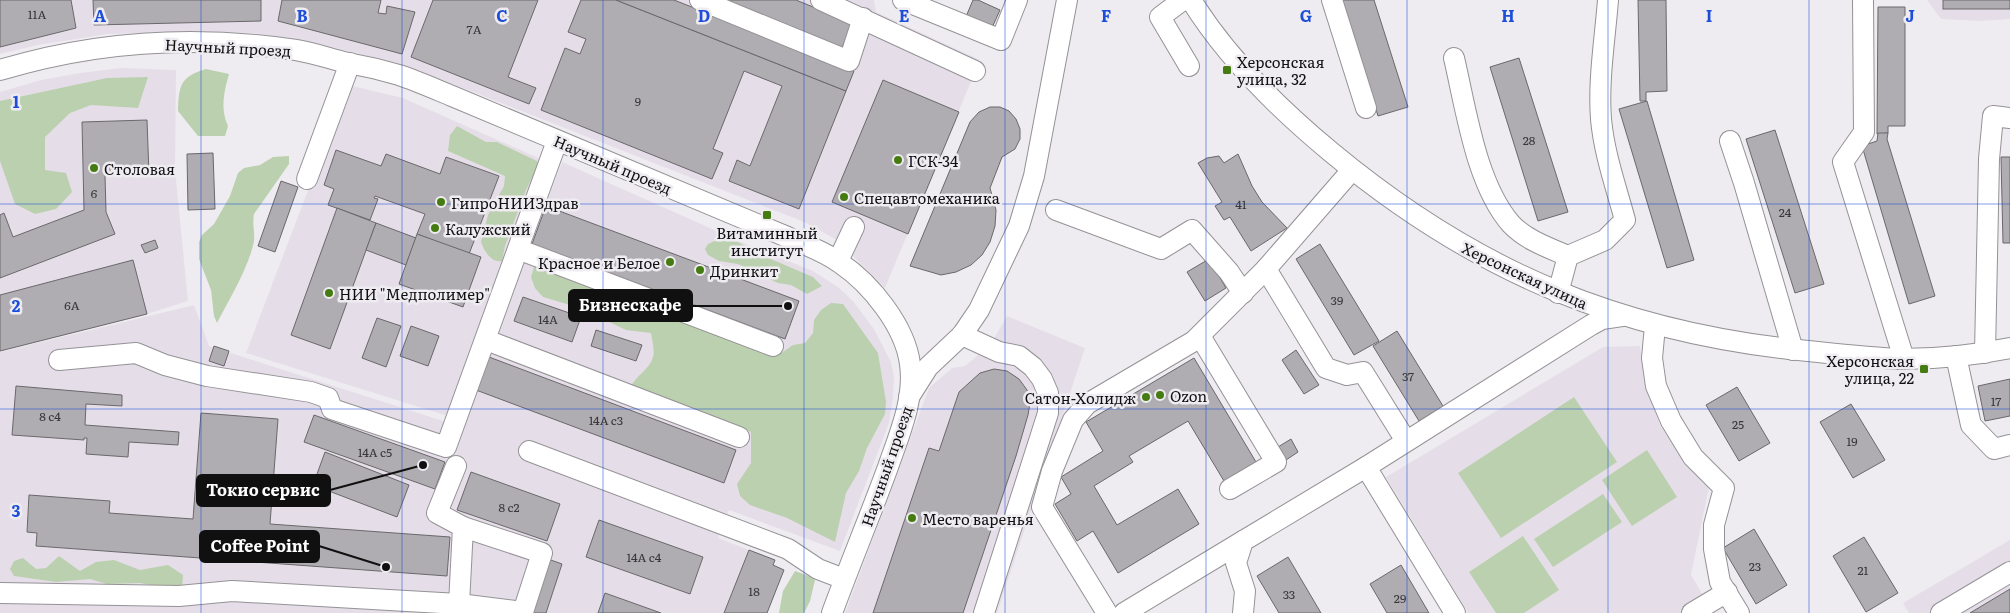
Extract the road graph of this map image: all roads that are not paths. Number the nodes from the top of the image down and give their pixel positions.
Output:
1 (700, 0) edge
2 (821, 0) edge
3 (903, 0) edge
4 (1017, 0) edge
5 (1067, 0) edge
6 (1332, 0) edge
7 (1608, 0) edge
8 (1863, 0) edge
9 (1193, 1) edge
10 (863, 18) junction
11 (1454, 58) dead end
12 (350, 63) junction
13 (1190, 66) dead end
14 (0, 70) edge
15 (975, 71) dead end
16 (1366, 108) dead end
17 (2010, 118) edge
18 (557, 141) junction
19 (1730, 141) dead end
20 (1352, 170) junction
21 (307, 179) dead end
22 (1056, 210) dead end
23 (854, 227) dead end
24 (528, 253) dead end
25 (1568, 256) junction
26 (838, 262) junction
27 (1266, 270) junction
28 (1243, 293) junction
29 (1558, 293) junction
30 (1622, 316) junction
31 (1655, 326) junction
32 (962, 335) junction
33 (1200, 336) junction
34 (494, 344) dead end
35 (904, 344) junction
36 (773, 346) dead end
37 (2010, 348) edge
38 (944, 350) junction
39 (1792, 350) junction
40 (1985, 353) junction
41 (1956, 356) junction
42 (1904, 359) junction
43 (59, 360) dead end
44 (909, 397) junction
45 (740, 437) dead end
46 (1406, 441) junction
47 (2010, 445) edge
48 (529, 450) dead end
49 (456, 466) dead end
50 (1366, 467) junction
51 (1230, 488) dead end
52 (463, 527) junction
53 (1243, 541) junction
54 (2010, 572) edge
55 (844, 579) junction
56 (1727, 592) junction
57 (0, 593) edge
58 (459, 604) junction
59 (832, 613) edge
60 (984, 613) edge
61 (1107, 613) edge
62 (1124, 613) edge
63 (1242, 613) edge
64 (1454, 613) edge
65 (1692, 613) edge
66 (1739, 613) edge
67 (1941, 613) edge

1 - 10 street
2 - 10 street
3 - 4 street
5 - 32 street
6 - 16 street
7 - 25 street
8 - 42 street
9 - 13 street
9 - 20 street, Херсонская улица
10 - 15 street
11 - 25 street
12 - 14 street, Научный проезд
12 - 18 street, Научный проезд
12 - 21 street
17 - 40 street
18 - 26 street, Научный проезд
18 - 43 street
19 - 39 street
20 - 27 street
20 - 29 street, Херсонская улица
22 - 28 street
23 - 26 street
24 - 36 street
25 - 29 street
26 - 35 street, Научный проезд
27 - 28 street
27 - 46 street
28 - 33 street
29 - 30 street, Херсонская улица
30 - 31 street, Херсонская улица
30 - 46 street
31 - 39 street, Херсонская улица
31 - 56 street
32 - 38 street
32 - 60 street
33 - 51 street
33 - 61 street
34 - 45 street
35 - 38 street
35 - 44 street, Научный проезд
37 - 40 street, Херсонская улица
38 - 44 street
39 - 42 street, Херсонская улица
40 - 41 street, Херсонская улица
41 - 42 street, Херсонская улица
41 - 47 street
44 - 55 street, Научный проезд
46 - 50 street
48 - 55 street
49 - 52 street
50 - 53 street
50 - 64 street
52 - 58 street
52 - 58 street
53 - 62 street
53 - 63 street
54 - 67 street
55 - 59 street, Научный проезд
56 - 65 street
56 - 66 street
57 - 58 street

